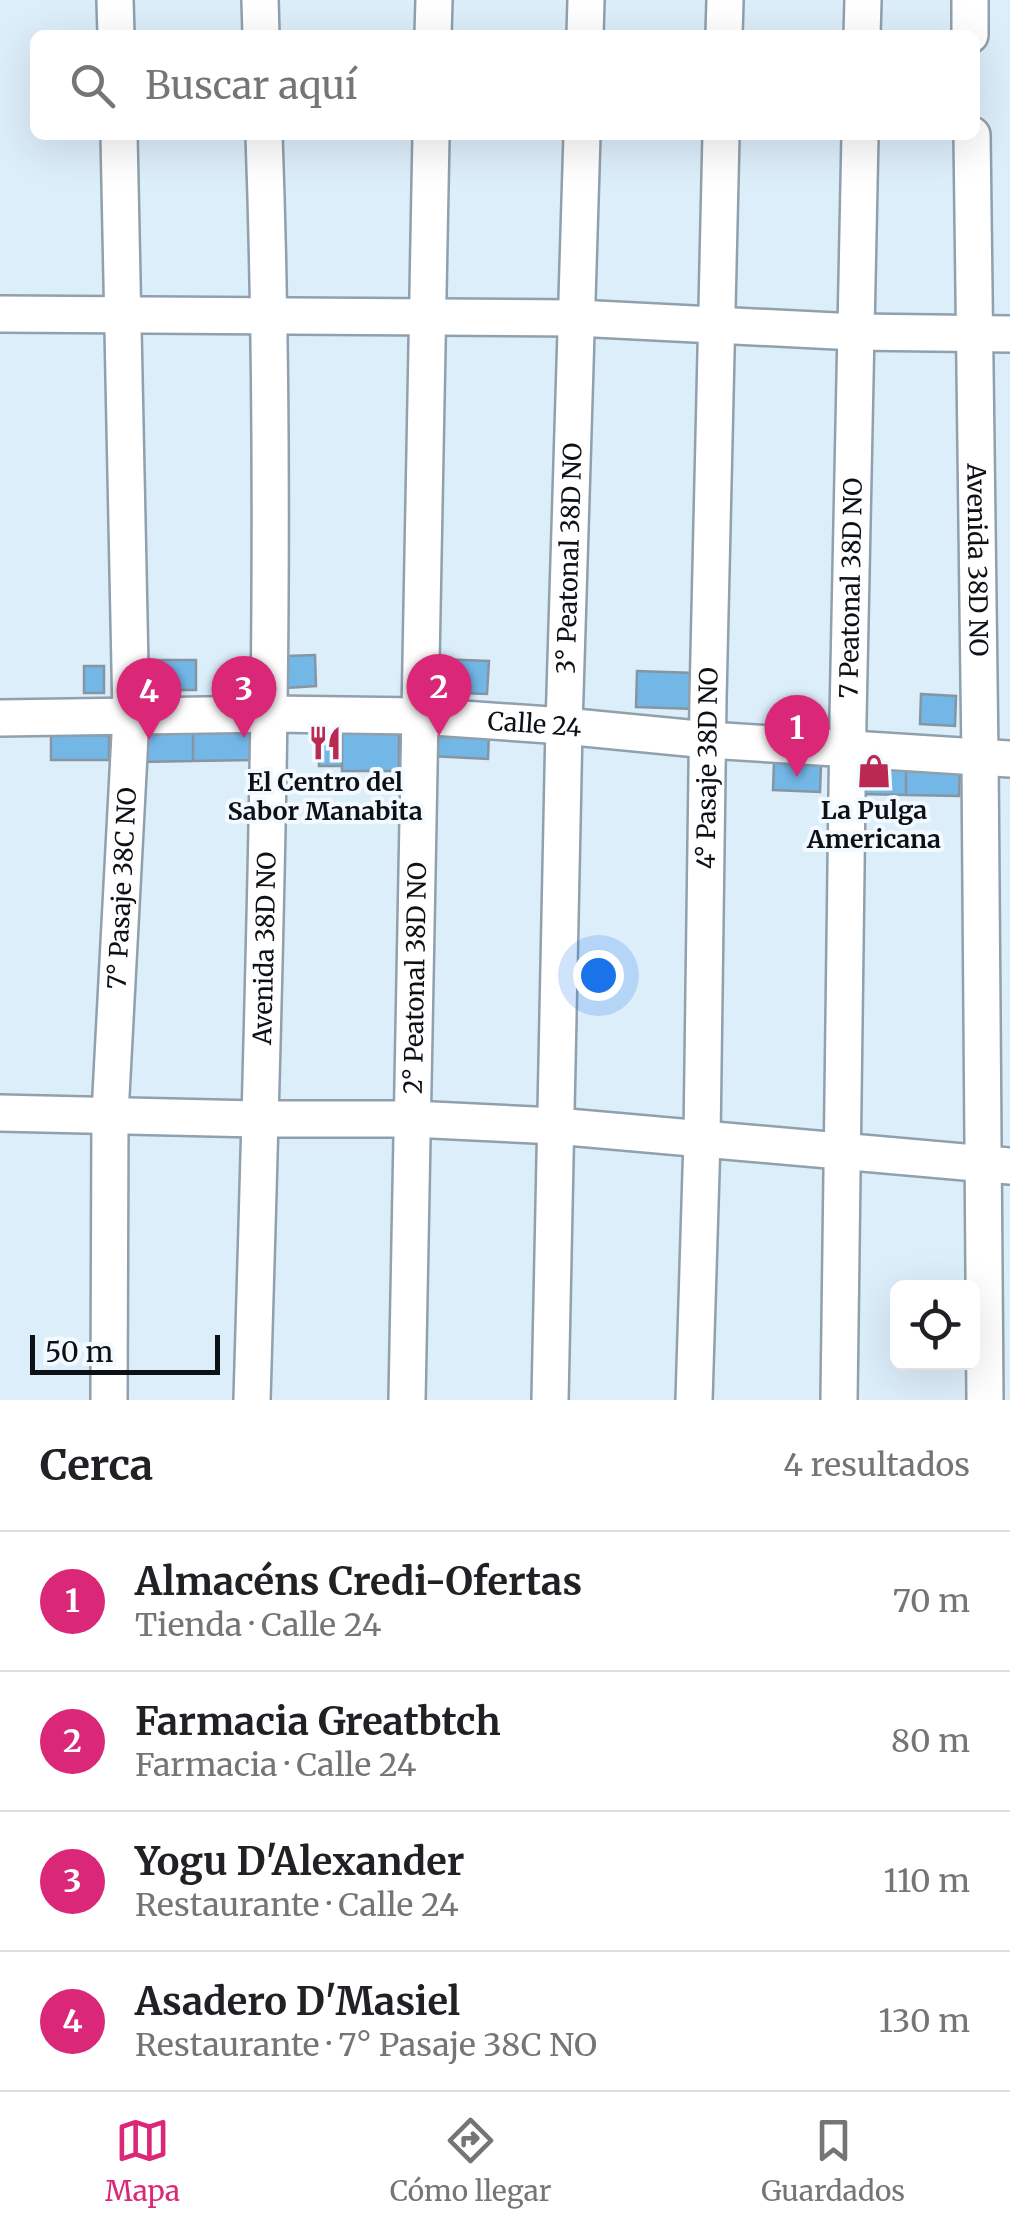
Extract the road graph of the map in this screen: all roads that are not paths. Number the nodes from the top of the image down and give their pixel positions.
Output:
1 (115, 0) edge
2 (260, 0) edge
3 (434, 0) edge
4 (586, 0) edge
5 (725, 0) edge
6 (863, 0) edge
7 (970, 0) edge
8 (116, 30) edge
9 (261, 30) edge
10 (433, 30) edge
11 (585, 30) edge
12 (724, 30) edge
13 (862, 30) edge
14 (970, 30) edge
15 (119, 140) edge
16 (264, 140) edge
17 (431, 140) edge
18 (582, 140) edge
19 (722, 140) edge
20 (860, 140) edge
21 (972, 140) edge
22 (0, 314) edge
23 (124, 315) junction
24 (270, 316) junction
25 (428, 318) junction
26 (576, 318) junction
27 (716, 326) junction
28 (856, 332) junction
29 (974, 333) junction
30 (1010, 334) edge
31 (270, 714) junction
32 (131, 716) junction
33 (420, 716) junction
34 (0, 718) edge
35 (564, 726) junction
36 (708, 740) junction
37 (847, 749) junction
38 (995, 758) edge
39 (0, 1112) edge
40 (110, 1114) junction
41 (260, 1118) junction
42 (412, 1119) junction
43 (556, 1126) junction
44 (702, 1139) junction
45 (842, 1152) junction
46 (997, 1166) edge
47 (109, 1400) edge
48 (252, 1400) edge
49 (406, 1400) edge
50 (550, 1400) edge
51 (694, 1400) edge
52 (840, 1400) edge
53 (985, 1400) edge

1 - 8 street
2 - 9 street
3 - 10 street
4 - 11 street
5 - 12 street
6 - 13 street
7 - 14 street
15 - 23 street, 7° Pasaje 38C NO
16 - 24 street, Avenida 38D NO
17 - 25 street, 2° Peatonal 38D NO
18 - 26 street, 3° Peatonal 38D NO
19 - 27 street, 4° Pasaje 38D NO
20 - 28 street, 7 Peatonal 38D NO
21 - 29 street, Avenida 38D NO
22 - 23 street
23 - 24 street
23 - 32 street, 7° Pasaje 38C NO
24 - 25 street
24 - 31 street, Avenida 38D NO
25 - 26 street
25 - 33 street, 2° Peatonal 38D NO
26 - 27 street
26 - 35 street, 3° Peatonal 38D NO
27 - 28 street
27 - 36 street, 4° Pasaje 38D NO
28 - 29 street
28 - 37 street, 7 Peatonal 38D NO
29 - 30 street
29 - 38 street, Avenida 38D NO
31 - 32 street, Calle 24
31 - 33 street, Calle 24
31 - 41 street, Avenida 38D NO
32 - 34 street, Calle 24
32 - 40 street, 7° Pasaje 38C NO
33 - 35 street, Calle 24
33 - 42 street, 2° Peatonal 38D NO
35 - 36 street, Calle 24
35 - 43 street, 3° Peatonal 38D NO
36 - 37 street, Calle 24
36 - 44 street, 4° Pasaje 38D NO
37 - 38 street, Calle 24
37 - 45 street, 7 Peatonal 38D NO
38 - 46 street, Avenida 38D NO
39 - 40 street
40 - 41 street
40 - 47 street, 7° Pasaje 38C NO
41 - 42 street
41 - 48 street, Avenida 38D NO
42 - 43 street
42 - 49 street, 2° Peatonal 38D NO
43 - 44 street
43 - 50 street, 3° Peatonal 38D NO
44 - 45 street
44 - 51 street, 4° Pasaje 38D NO
45 - 46 street
45 - 52 street, 7 Peatonal 38D NO
46 - 53 street, Avenida 38D NO

